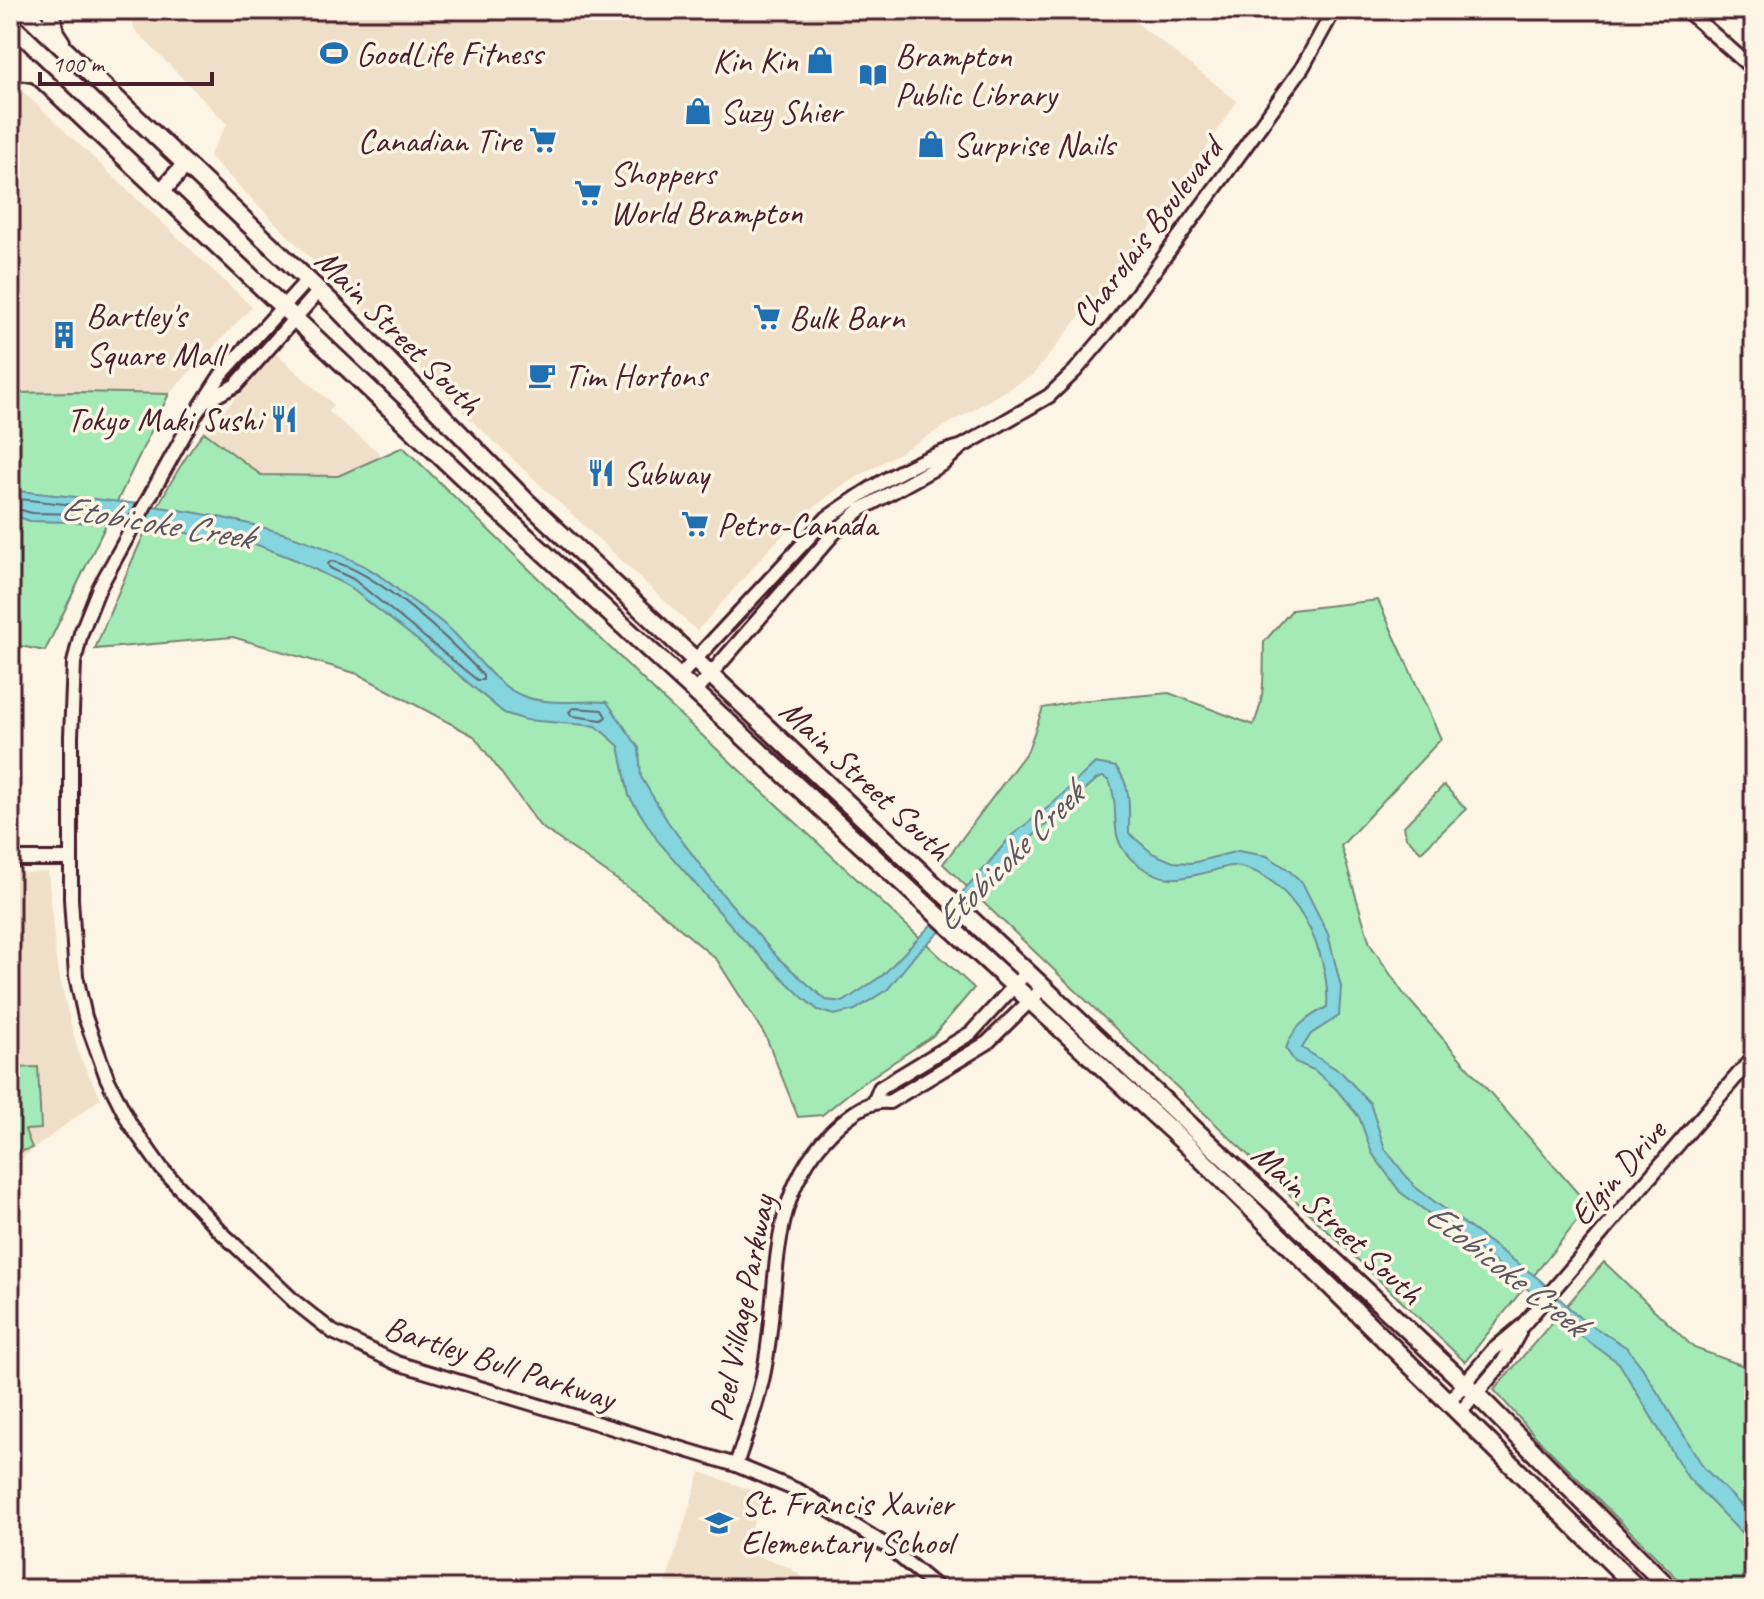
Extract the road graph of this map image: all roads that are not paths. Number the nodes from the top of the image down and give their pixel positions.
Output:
1 (15, 10) edge
2 (23, 10) edge
3 (51, 10) edge
4 (1334, 10) edge
5 (1686, 10) edge
6 (10, 17) edge
7 (10, 49) edge
8 (66, 50) junction
9 (10, 69) edge
10 (1754, 70) edge
11 (37, 74) junction
12 (185, 165) junction
13 (161, 192) junction
14 (313, 286) junction
15 (288, 313) junction
16 (961, 447) junction
17 (696, 660) junction
18 (711, 674) junction
19 (679, 677) junction
20 (695, 692) junction
21 (10, 859) edge
22 (69, 859) junction
23 (1027, 972) junction
24 (1014, 986) junction
25 (1044, 987) junction
26 (1030, 1001) junction
27 (1754, 1056) edge
28 (875, 1100) junction
29 (1470, 1388) junction
30 (1453, 1408) junction
31 (736, 1465) junction
32 (939, 1589) edge
33 (1638, 1589) edge
34 (1670, 1589) edge

1 - 6 main road
2 - 8 main road, Main Street South
3 - 8 main road
4 - 16 street, Charolais Boulevard
5 - 10 street
7 - 11 main road, Main Street South
8 - 12 main road, Main Street South
9 - 11 main road
11 - 13 main road, Main Street South
12 - 13 main road
12 - 14 main road, Main Street South
13 - 15 main road, Main Street South
14 - 15 street, Bartley Bull Parkway
14 - 17 main road, Main Street South
15 - 19 main road, Main Street South
15 - 22 street, Bartley Bull Parkway
16 - 17 street, Charolais Boulevard
16 - 18 street, Charolais Boulevard
17 - 18 main road, Main Street South
17 - 19 street, Charolais Boulevard
18 - 20 street, Charolais Boulevard
18 - 23 main road, Main Street South
19 - 20 main road, Main Street South
20 - 24 main road, Main Street South
21 - 22 street
22 - 31 street, Bartley Bull Parkway
23 - 24 street, Peel Village Parkway
23 - 25 main road, Main Street South
24 - 26 main road, Main Street South
24 - 28 street, Peel Village Parkway
25 - 26 street, Peel Village Parkway
25 - 29 main road, Main Street South
26 - 28 street, Peel Village Parkway
26 - 30 main road, Main Street South
27 - 29 street, Elgin Drive
28 - 31 street, Peel Village Parkway
29 - 30 street, Elgin Drive
29 - 34 main road, Main Street South
30 - 33 main road, Main Street South
31 - 32 street, Bartley Bull Parkway

